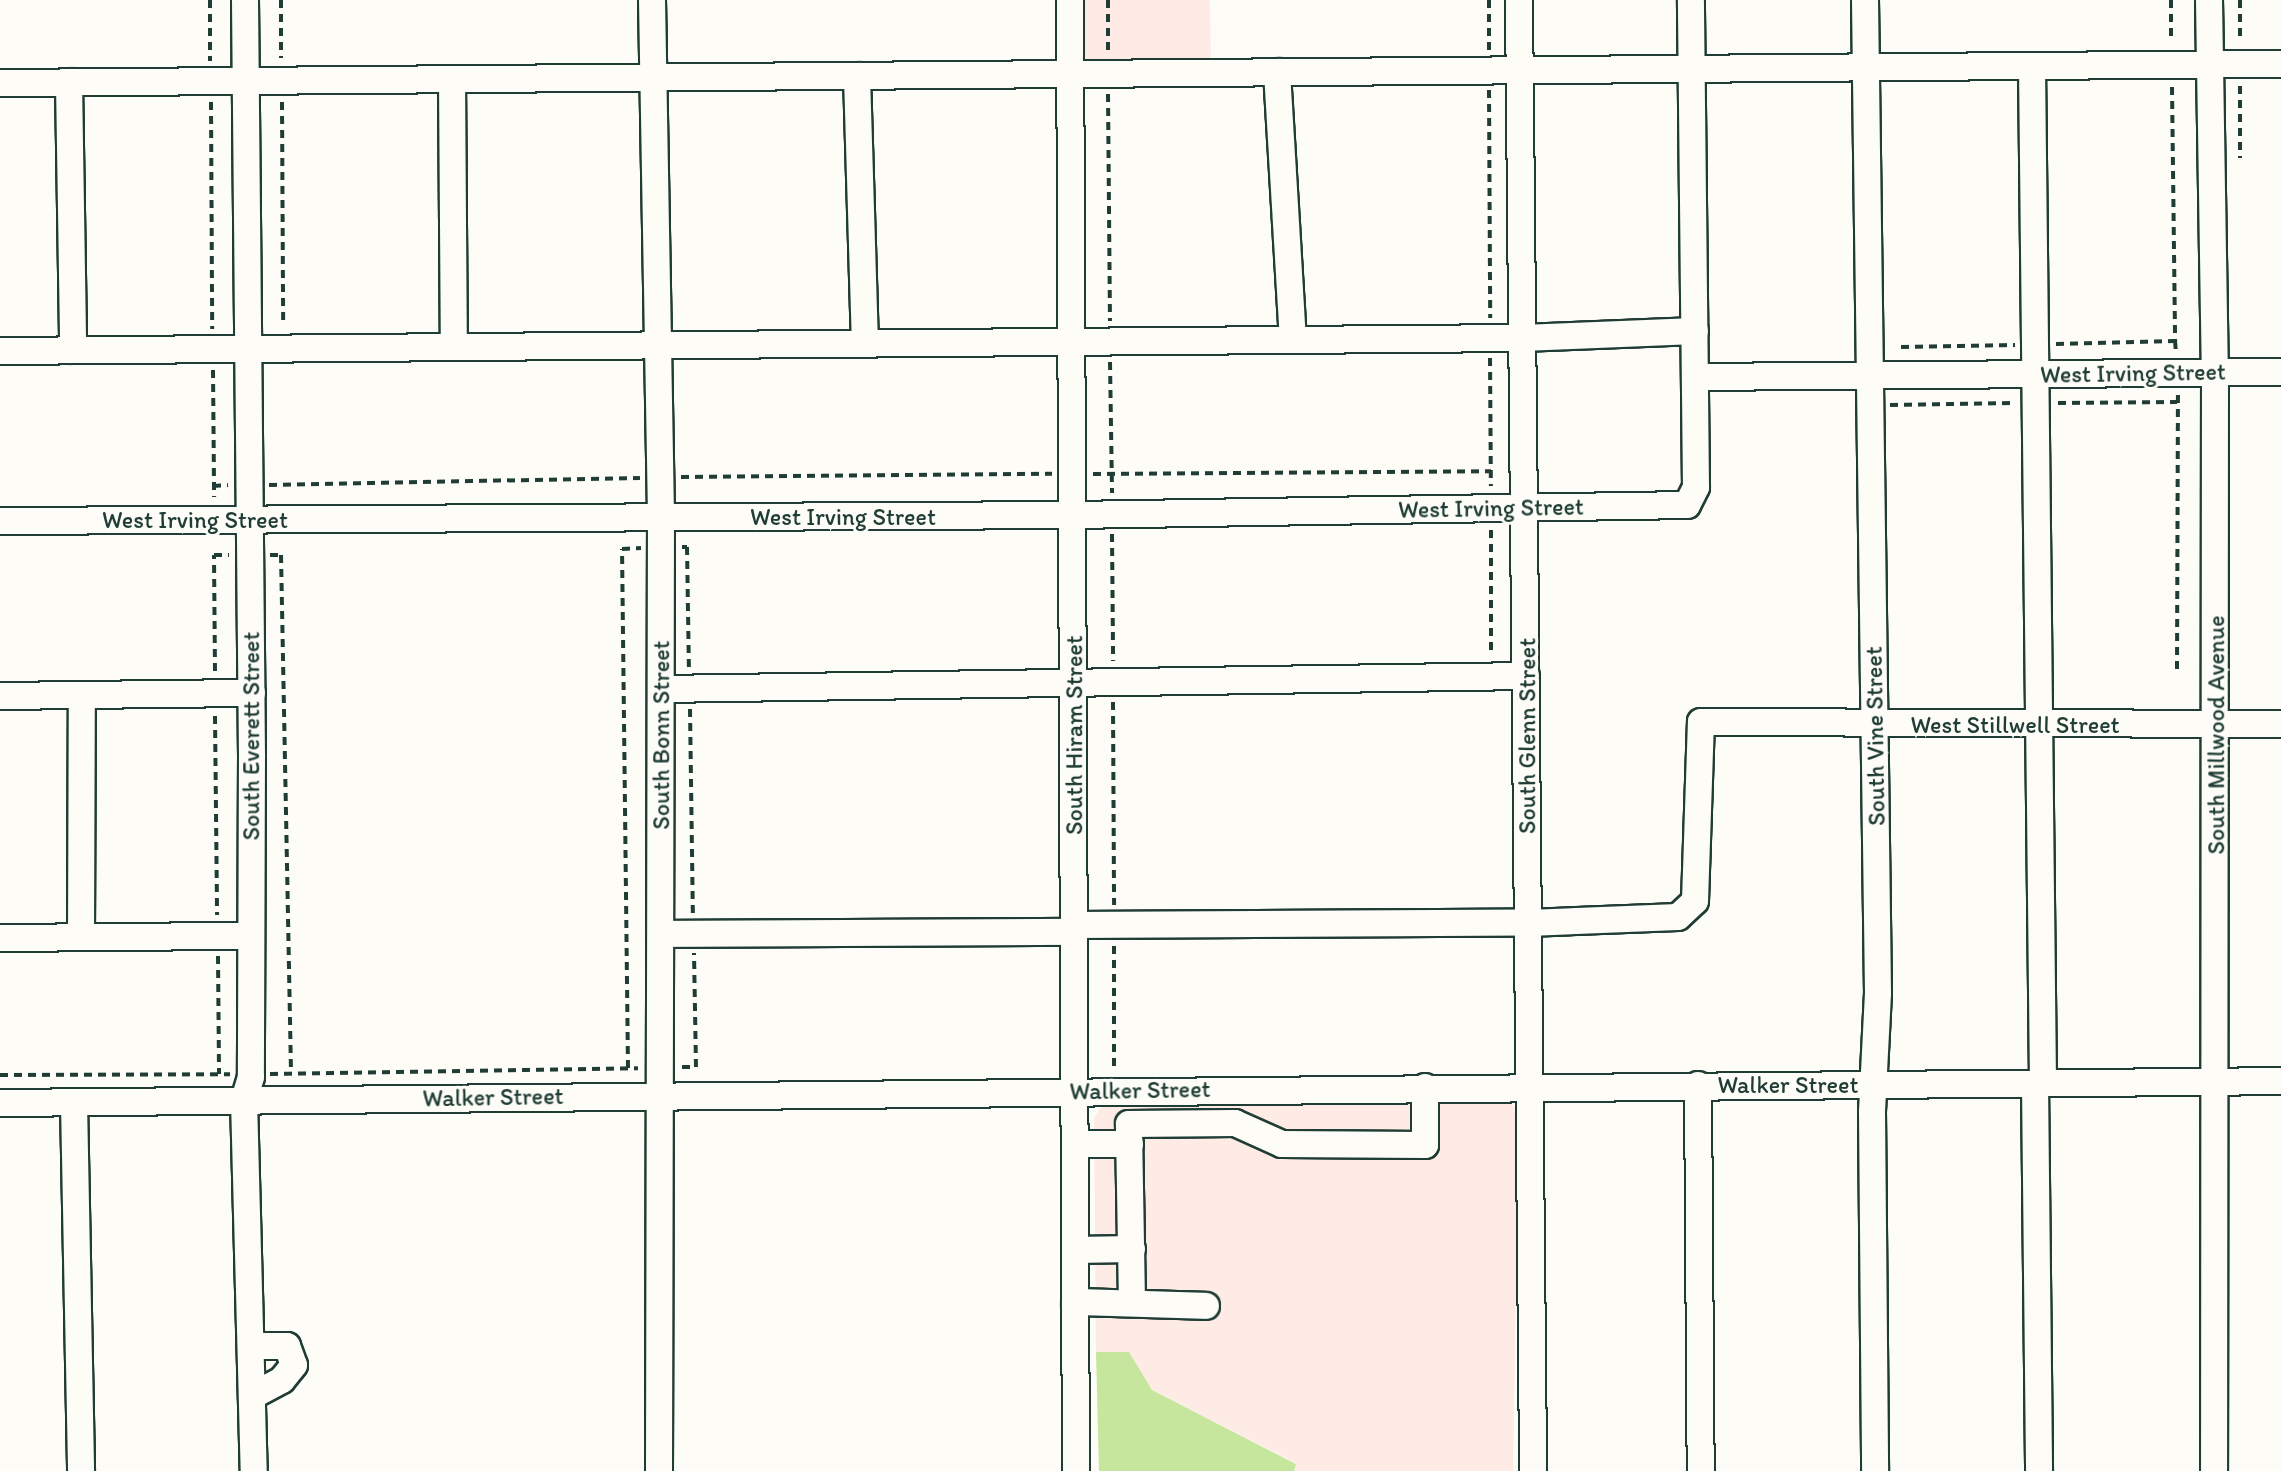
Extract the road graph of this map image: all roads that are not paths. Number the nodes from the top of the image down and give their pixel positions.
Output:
1 (245, 0) edge
2 (652, 0) edge
3 (1070, 0) edge
4 (1519, 0) edge
5 (1691, 0) edge
6 (1865, 0) edge
7 (2209, 0) edge
8 (2210, 64) junction
9 (2281, 64) edge
10 (2032, 66) junction
11 (1866, 67) junction
12 (1692, 69) junction
13 (1520, 70) junction
14 (1277, 72) junction
15 (1070, 74) junction
16 (857, 76) junction
17 (654, 77) junction
18 (452, 79) junction
19 (246, 80) junction
20 (69, 82) junction
21 (0, 83) edge
22 (1695, 331) junction
23 (1523, 338) junction
24 (1293, 340) junction
25 (1072, 342) junction
26 (865, 343) junction
27 (659, 345) junction
28 (454, 347) junction
29 (247, 349) junction
30 (73, 350) junction
31 (0, 351) edge
32 (2215, 372) junction
33 (2281, 372) edge
34 (2035, 374) junction
35 (1872, 376) junction
36 (1696, 377) junction
37 (1525, 507) junction
38 (1073, 515) junction
39 (661, 518) junction
40 (249, 520) junction
41 (0, 521) edge
42 (1526, 676) junction
43 (1074, 684) junction
44 (661, 689) junction
45 (252, 693) junction
46 (82, 695) junction
47 (0, 696) edge
48 (2216, 724) junction
49 (2281, 724) edge
50 (1875, 725) junction
51 (2039, 725) junction
52 (1528, 923) junction
53 (1074, 928) junction
54 (662, 934) junction
55 (251, 936) junction
56 (81, 937) junction
57 (0, 938) edge
58 (2281, 1081) edge
59 (2215, 1082) junction
60 (2039, 1083) junction
61 (1873, 1084) junction
62 (1698, 1085) junction
63 (1529, 1086) junction
64 (1425, 1087) junction
65 (1252, 1089) junction
66 (1075, 1091) junction
67 (662, 1095) junction
68 (244, 1100) junction
69 (74, 1102) junction
70 (0, 1103) edge
71 (1253, 1130) junction
72 (1075, 1144) junction
73 (1130, 1144) junction
74 (1132, 1249) junction
75 (1075, 1250) junction
76 (1075, 1302) junction
77 (1132, 1302) junction
78 (1206, 1306) dead end
79 (251, 1346) junction
80 (252, 1396) junction
81 (81, 1471) edge
82 (254, 1471) edge
83 (659, 1471) edge
84 (1076, 1471) edge
85 (1533, 1471) edge
86 (1701, 1471) edge
87 (1875, 1471) edge
88 (2039, 1471) edge
89 (2214, 1471) edge

1 - 19 street, South Everett Street
2 - 17 street, South Bonn Street
3 - 15 street, South Hiram Street
4 - 13 street, South Glenn Street
5 - 12 street
6 - 11 street, South Vine Street
7 - 8 street, South Millwood Avenue
8 - 9 street
8 - 10 street
8 - 32 street, South Millwood Avenue
10 - 11 street
10 - 34 street
11 - 12 street
11 - 35 street, South Vine Street
12 - 13 street
12 - 22 street
13 - 14 street
13 - 23 street, South Glenn Street
14 - 15 street
14 - 24 street
15 - 16 street
15 - 25 street, South Hiram Street
16 - 17 street
16 - 26 street
17 - 18 street
17 - 27 street, South Bonn Street
18 - 19 street
18 - 28 street
19 - 20 street
19 - 29 street, South Everett Street
20 - 21 street
20 - 30 street
22 - 23 street
22 - 36 street
23 - 24 street
23 - 37 street, South Glenn Street
24 - 25 street
25 - 26 street
25 - 38 street, South Hiram Street
26 - 27 street
27 - 28 street
27 - 39 street, South Bonn Street
28 - 29 street
29 - 30 street
29 - 40 street, South Everett Street
30 - 31 street
32 - 33 street, West Irving Street
32 - 34 street, West Irving Street
32 - 48 street, South Millwood Avenue
34 - 35 street, West Irving Street
34 - 51 street
35 - 36 street, West Irving Street
35 - 50 street, South Vine Street
36 - 37 street, West Irving Street
37 - 38 street, West Irving Street
37 - 42 street, South Glenn Street
38 - 39 street, West Irving Street
38 - 43 street, South Hiram Street
39 - 40 street, West Irving Street
39 - 44 street, South Bonn Street
40 - 41 street, West Irving Street
40 - 45 street, South Everett Street
42 - 43 street
42 - 52 street, South Glenn Street
43 - 44 street
43 - 53 street, South Hiram Street
44 - 54 street, South Bonn Street
45 - 46 street
45 - 55 street, South Everett Street
46 - 47 street
46 - 56 street
48 - 49 street, West Stillwell Street
48 - 51 street, West Stillwell Street
48 - 59 street, South Millwood Avenue
50 - 51 street, West Stillwell Street
50 - 52 street, West Stillwell Street
50 - 61 street, South Vine Street
51 - 60 street
52 - 53 street
52 - 63 street, South Glenn Street
53 - 54 street
53 - 66 street, South Hiram Street
54 - 67 street, South Bonn Street
55 - 56 street
55 - 68 street, South Everett Street
56 - 57 street
58 - 59 street, Walker Street
59 - 60 street, Walker Street
59 - 89 street, South Millwood Avenue
60 - 61 street, Walker Street
60 - 88 street
61 - 62 street, Walker Street
61 - 87 street, South Vine Street
62 - 63 street, Walker Street
62 - 86 street
63 - 64 street, Walker Street
63 - 85 street, South Glenn Street
64 - 65 street, Walker Street
64 - 71 street
65 - 66 street, Walker Street
65 - 71 street
66 - 67 street, Walker Street
66 - 72 street, South Hiram Street
67 - 68 street, Walker Street
67 - 83 street, South Bonn Street
68 - 69 street, Walker Street
68 - 79 street, South Everett Street
69 - 70 street, Walker Street
69 - 81 street
71 - 73 street
72 - 73 street
72 - 75 street, South Hiram Street
73 - 74 street
74 - 75 street
74 - 77 street
75 - 76 street, South Hiram Street
76 - 77 street
76 - 84 street, South Hiram Street
77 - 78 street
79 - 80 street, South Everett Street
79 - 80 street
80 - 82 street, South Everett Street

